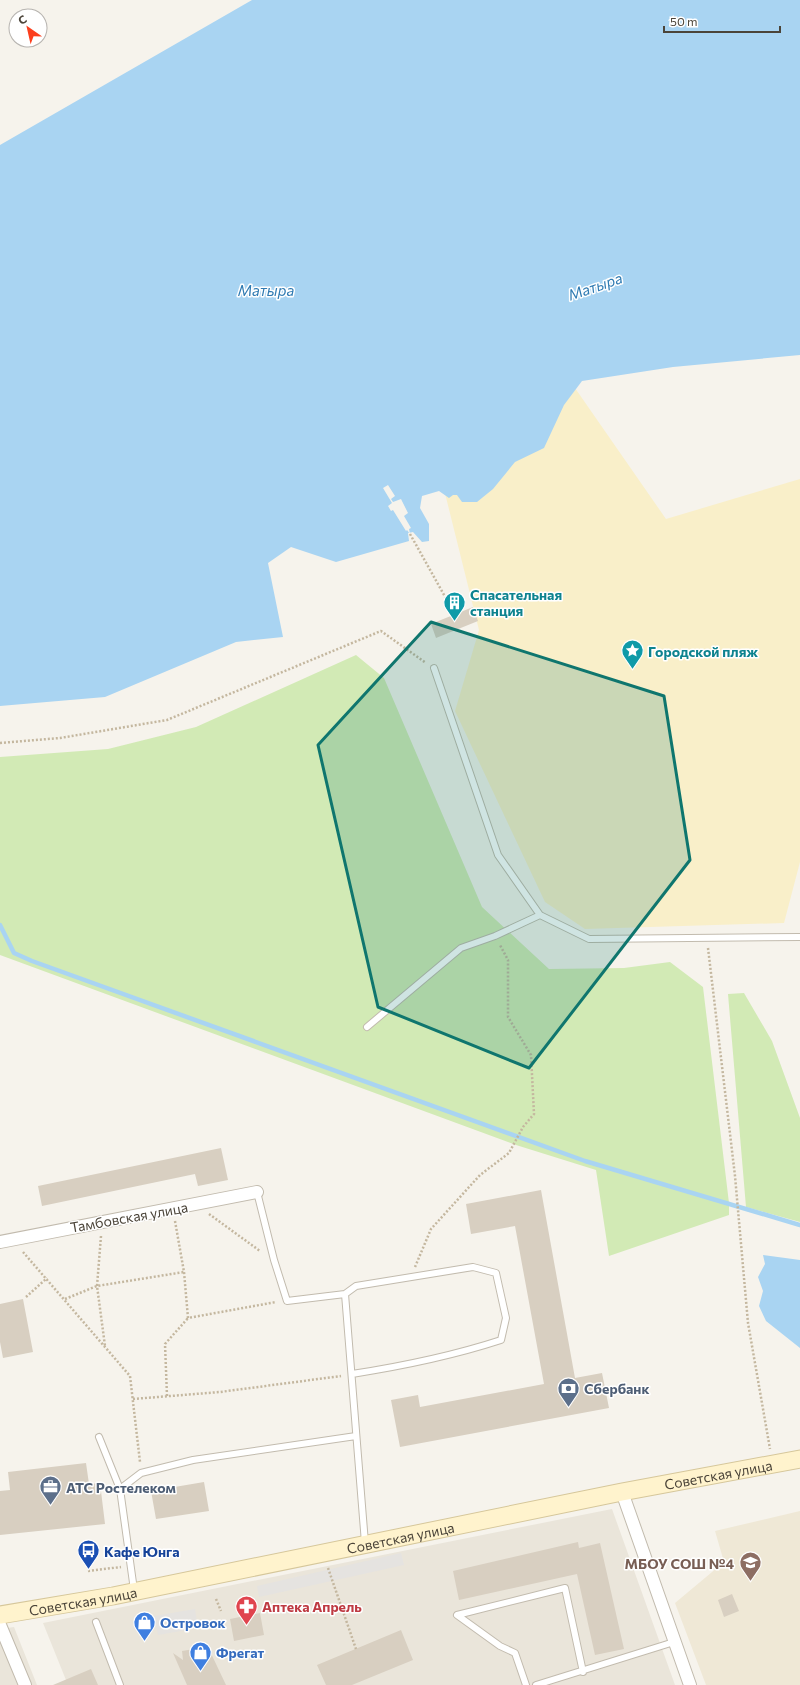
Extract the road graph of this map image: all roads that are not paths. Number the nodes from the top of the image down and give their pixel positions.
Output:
1 (434, 668) road end
2 (540, 916) junction
3 (800, 938) edge
4 (367, 1027) dead end
5 (258, 1192) joint
6 (6, 1241) edge
7 (345, 1294) junction
8 (352, 1374) junction
9 (356, 1436) junction
10 (100, 1438) dead end
11 (800, 1459) edge
12 (120, 1489) junction
13 (622, 1492) junction
14 (365, 1545) junction
15 (134, 1592) junction
16 (0, 1615) edge
17 (96, 1622) dead end
18 (0, 1625) edge
19 (674, 1642) junction
20 (583, 1672) junction
21 (25, 1685) edge
22 (120, 1685) edge
23 (526, 1685) edge
24 (536, 1685) edge
25 (690, 1685) edge

1 - 2 lane
2 - 3 lane
2 - 4 lane
5 - 6 street, Тамбовская улица
5 - 7 lane
7 - 8 lane
7 - 8 lane
8 - 9 lane
9 - 12 lane
9 - 14 lane
10 - 12 lane
11 - 13 main road, Советская улица
12 - 15 lane
13 - 14 main road, Советская улица
13 - 19 street
14 - 15 main road, Советская улица
15 - 16 main road, Советская улица
17 - 22 lane
18 - 21 street
19 - 20 lane
19 - 25 street
20 - 23 lane
20 - 24 lane

